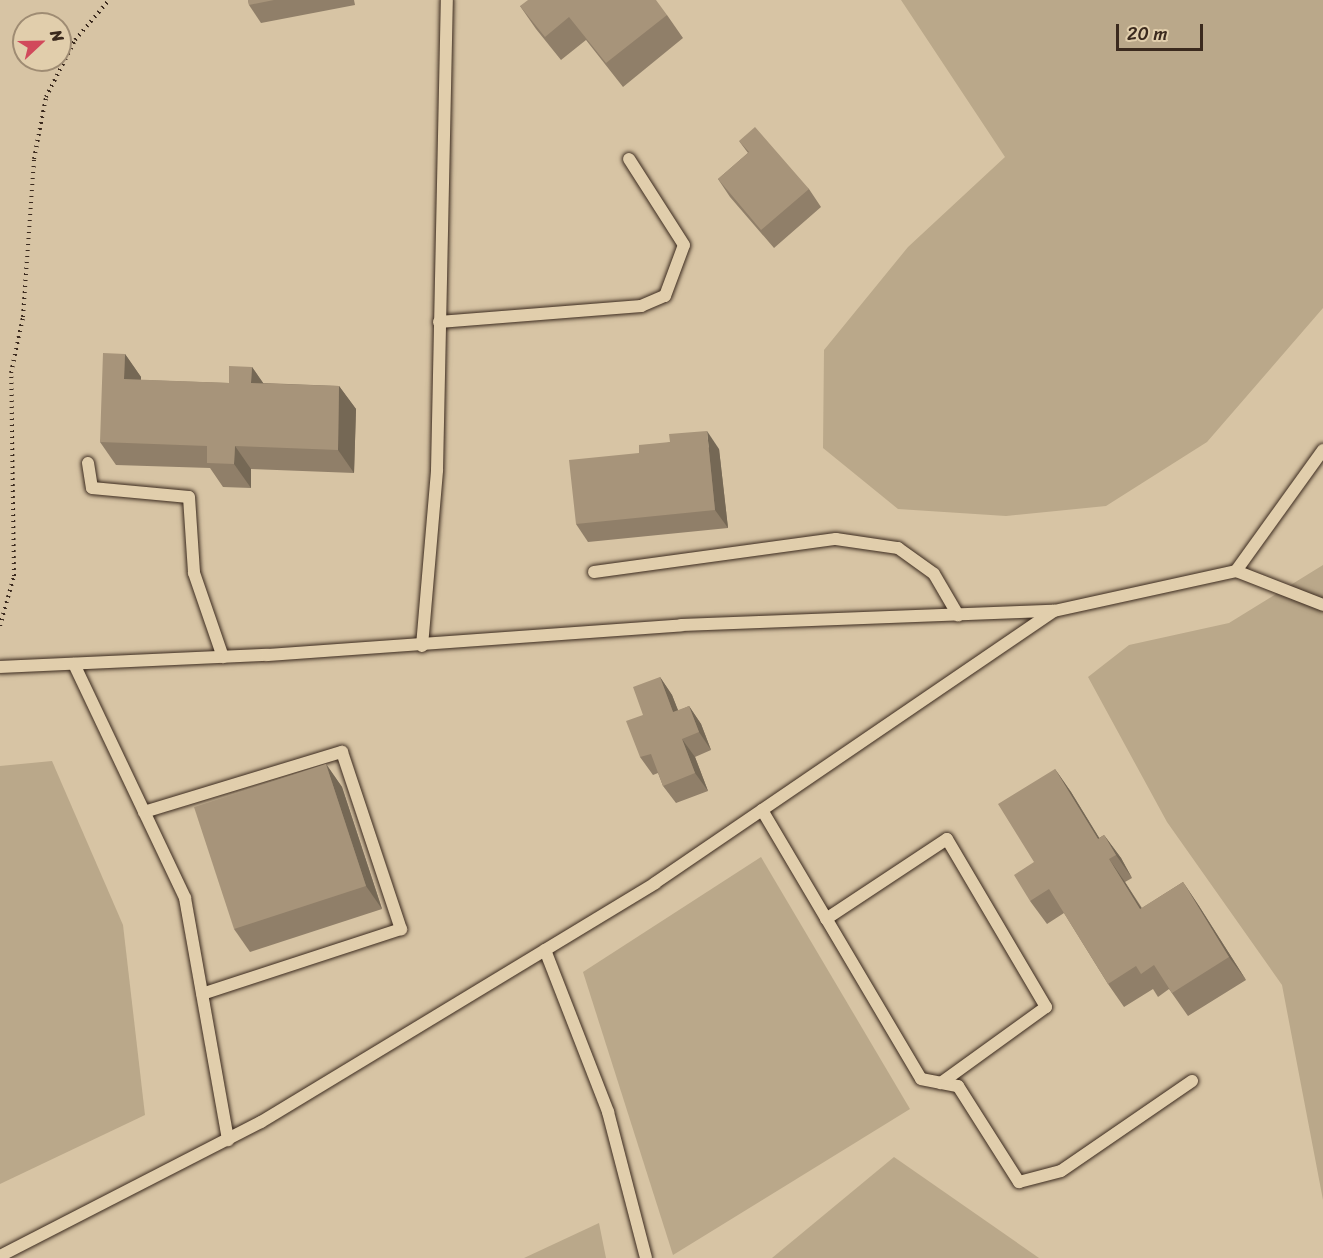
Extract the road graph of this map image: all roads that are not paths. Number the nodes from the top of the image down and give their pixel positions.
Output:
1 (447, 0) edge
2 (629, 159) dead end
3 (439, 322) junction
4 (1323, 450) edge
5 (88, 463) dead end
6 (1236, 571) junction
7 (594, 572) dead end
8 (1323, 605) edge
9 (1054, 611) junction
10 (958, 615) junction
11 (422, 646) junction
12 (223, 657) junction
13 (74, 664) junction
14 (0, 667) edge
15 (762, 810) junction
16 (144, 812) junction
17 (826, 919) junction
18 (545, 950) junction
19 (202, 994) junction
20 (1192, 1081) dead end
21 (941, 1083) junction
22 (228, 1140) junction
23 (0, 1256) edge
24 (646, 1258) edge

1 - 3 lane
2 - 3 lane
3 - 11 lane
4 - 6 lane
5 - 12 lane
6 - 8 lane
6 - 9 lane
7 - 10 lane
9 - 10 lane
9 - 15 lane
10 - 11 lane
11 - 12 lane
12 - 13 lane
13 - 14 lane
13 - 16 lane
15 - 17 lane
15 - 18 lane
16 - 19 lane
16 - 19 lane
17 - 21 lane
17 - 21 lane
18 - 22 lane
18 - 24 lane
19 - 22 lane
20 - 21 lane
22 - 23 lane

